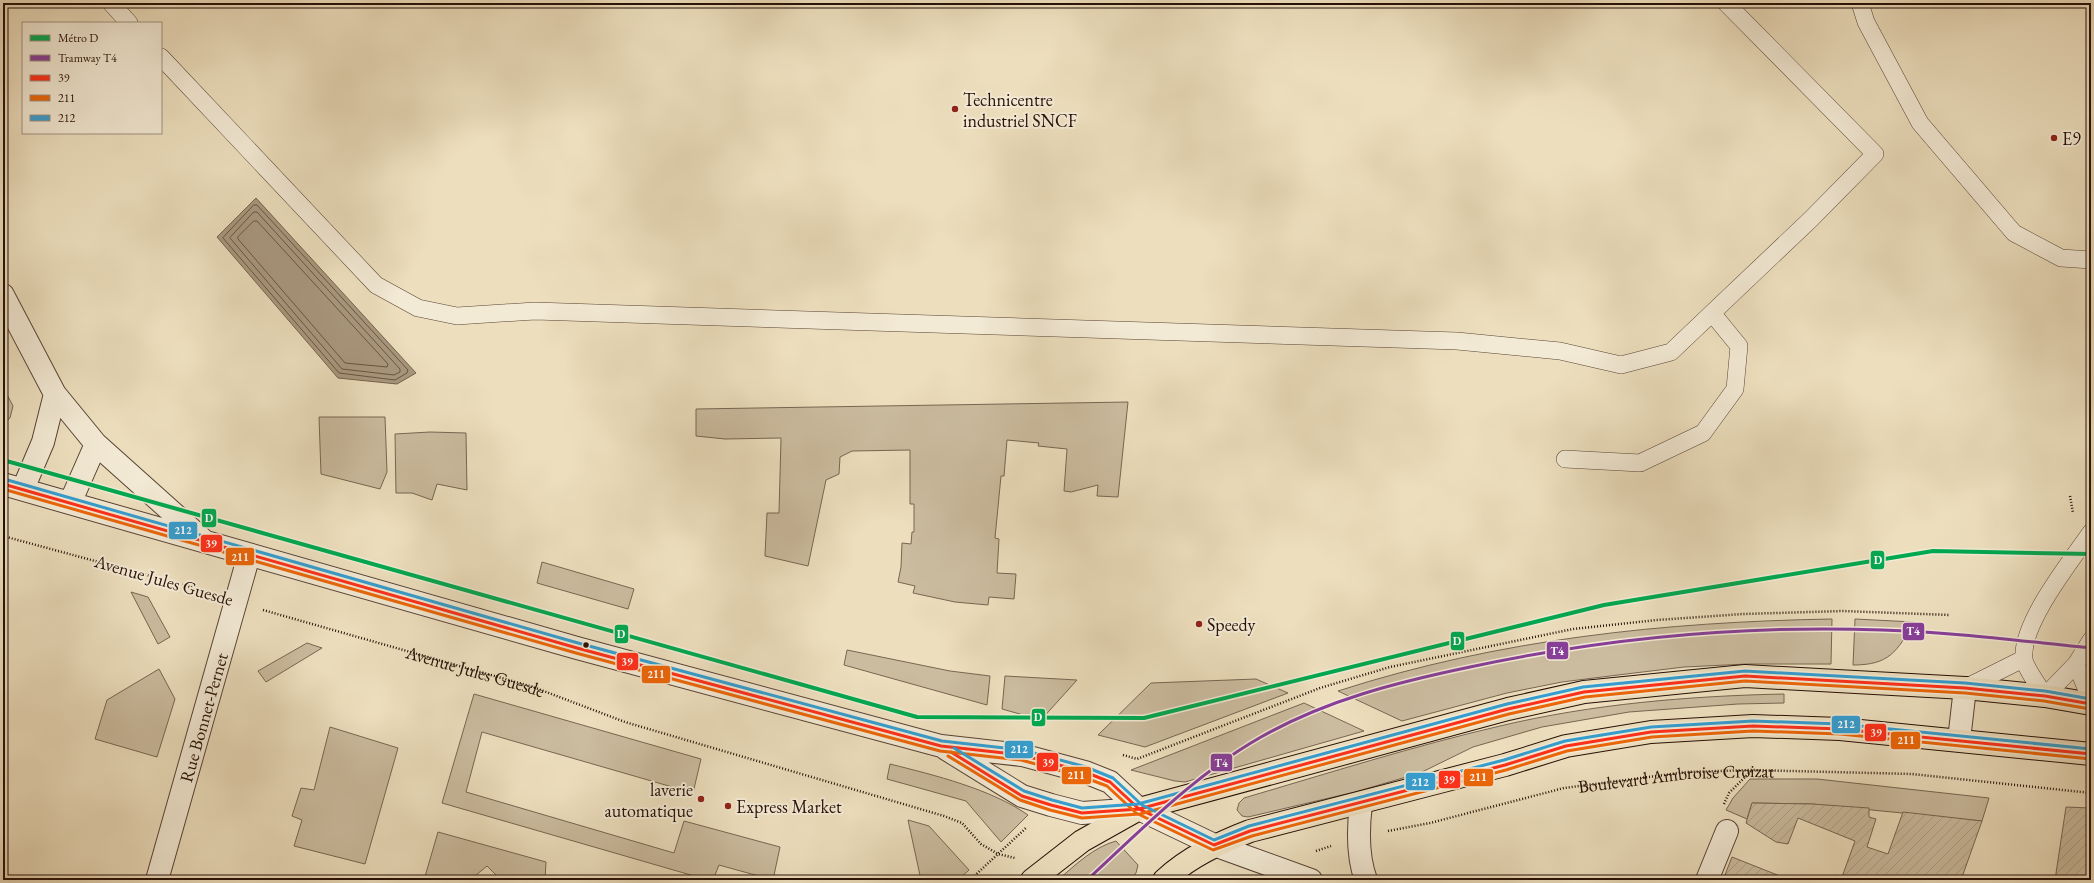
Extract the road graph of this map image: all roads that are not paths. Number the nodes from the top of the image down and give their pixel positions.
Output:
1 (111, 3) edge
2 (1726, 3) edge
3 (1860, 3) edge
4 (129, 22) edge
5 (162, 58) edge
6 (2091, 260) edge
7 (3, 296) edge
8 (1712, 313) junction
9 (55, 394) junction
10 (96, 444) junction
11 (1565, 459) dead end
12 (13, 486) edge
13 (70, 503) junction
14 (2091, 532) edge
15 (206, 542) junction
16 (249, 555) junction
17 (2091, 640) edge
18 (2024, 659) junction
19 (2076, 664) junction
20 (1965, 688) junction
21 (2045, 696) junction
22 (2091, 700) edge
23 (2091, 704) edge
24 (1959, 740) junction
25 (941, 746) junction
26 (2091, 754) edge
27 (1194, 793) junction
28 (1361, 804) junction
29 (1138, 809) junction
30 (1165, 821) junction
31 (1728, 831) dead end
32 (1214, 845) junction
33 (157, 880) edge
34 (1032, 880) edge
35 (1164, 880) edge
36 (1311, 880) edge
37 (1366, 880) edge
38 (1707, 880) edge

1 - 4 lane
2 - 8 lane
3 - 6 lane
5 - 8 lane
7 - 9 street
8 - 11 lane
9 - 10 street
9 - 12 street
10 - 13 street
10 - 15 street
12 - 13 street
13 - 15 street
14 - 18 lane
15 - 16 street
16 - 25 street
16 - 33 street, Rue Bonnet-Pernet
17 - 19 lane
18 - 20 lane
18 - 21 lane
19 - 21 lane
19 - 22 lane
20 - 21 main road
20 - 24 street
20 - 27 main road
21 - 23 main road
24 - 26 main road
24 - 28 main road
25 - 29 street
25 - 29 street
27 - 29 main road
27 - 30 street
28 - 32 main road
28 - 37 street
29 - 30 street
29 - 34 main road
30 - 32 street
31 - 38 street
32 - 35 main road
32 - 36 street

